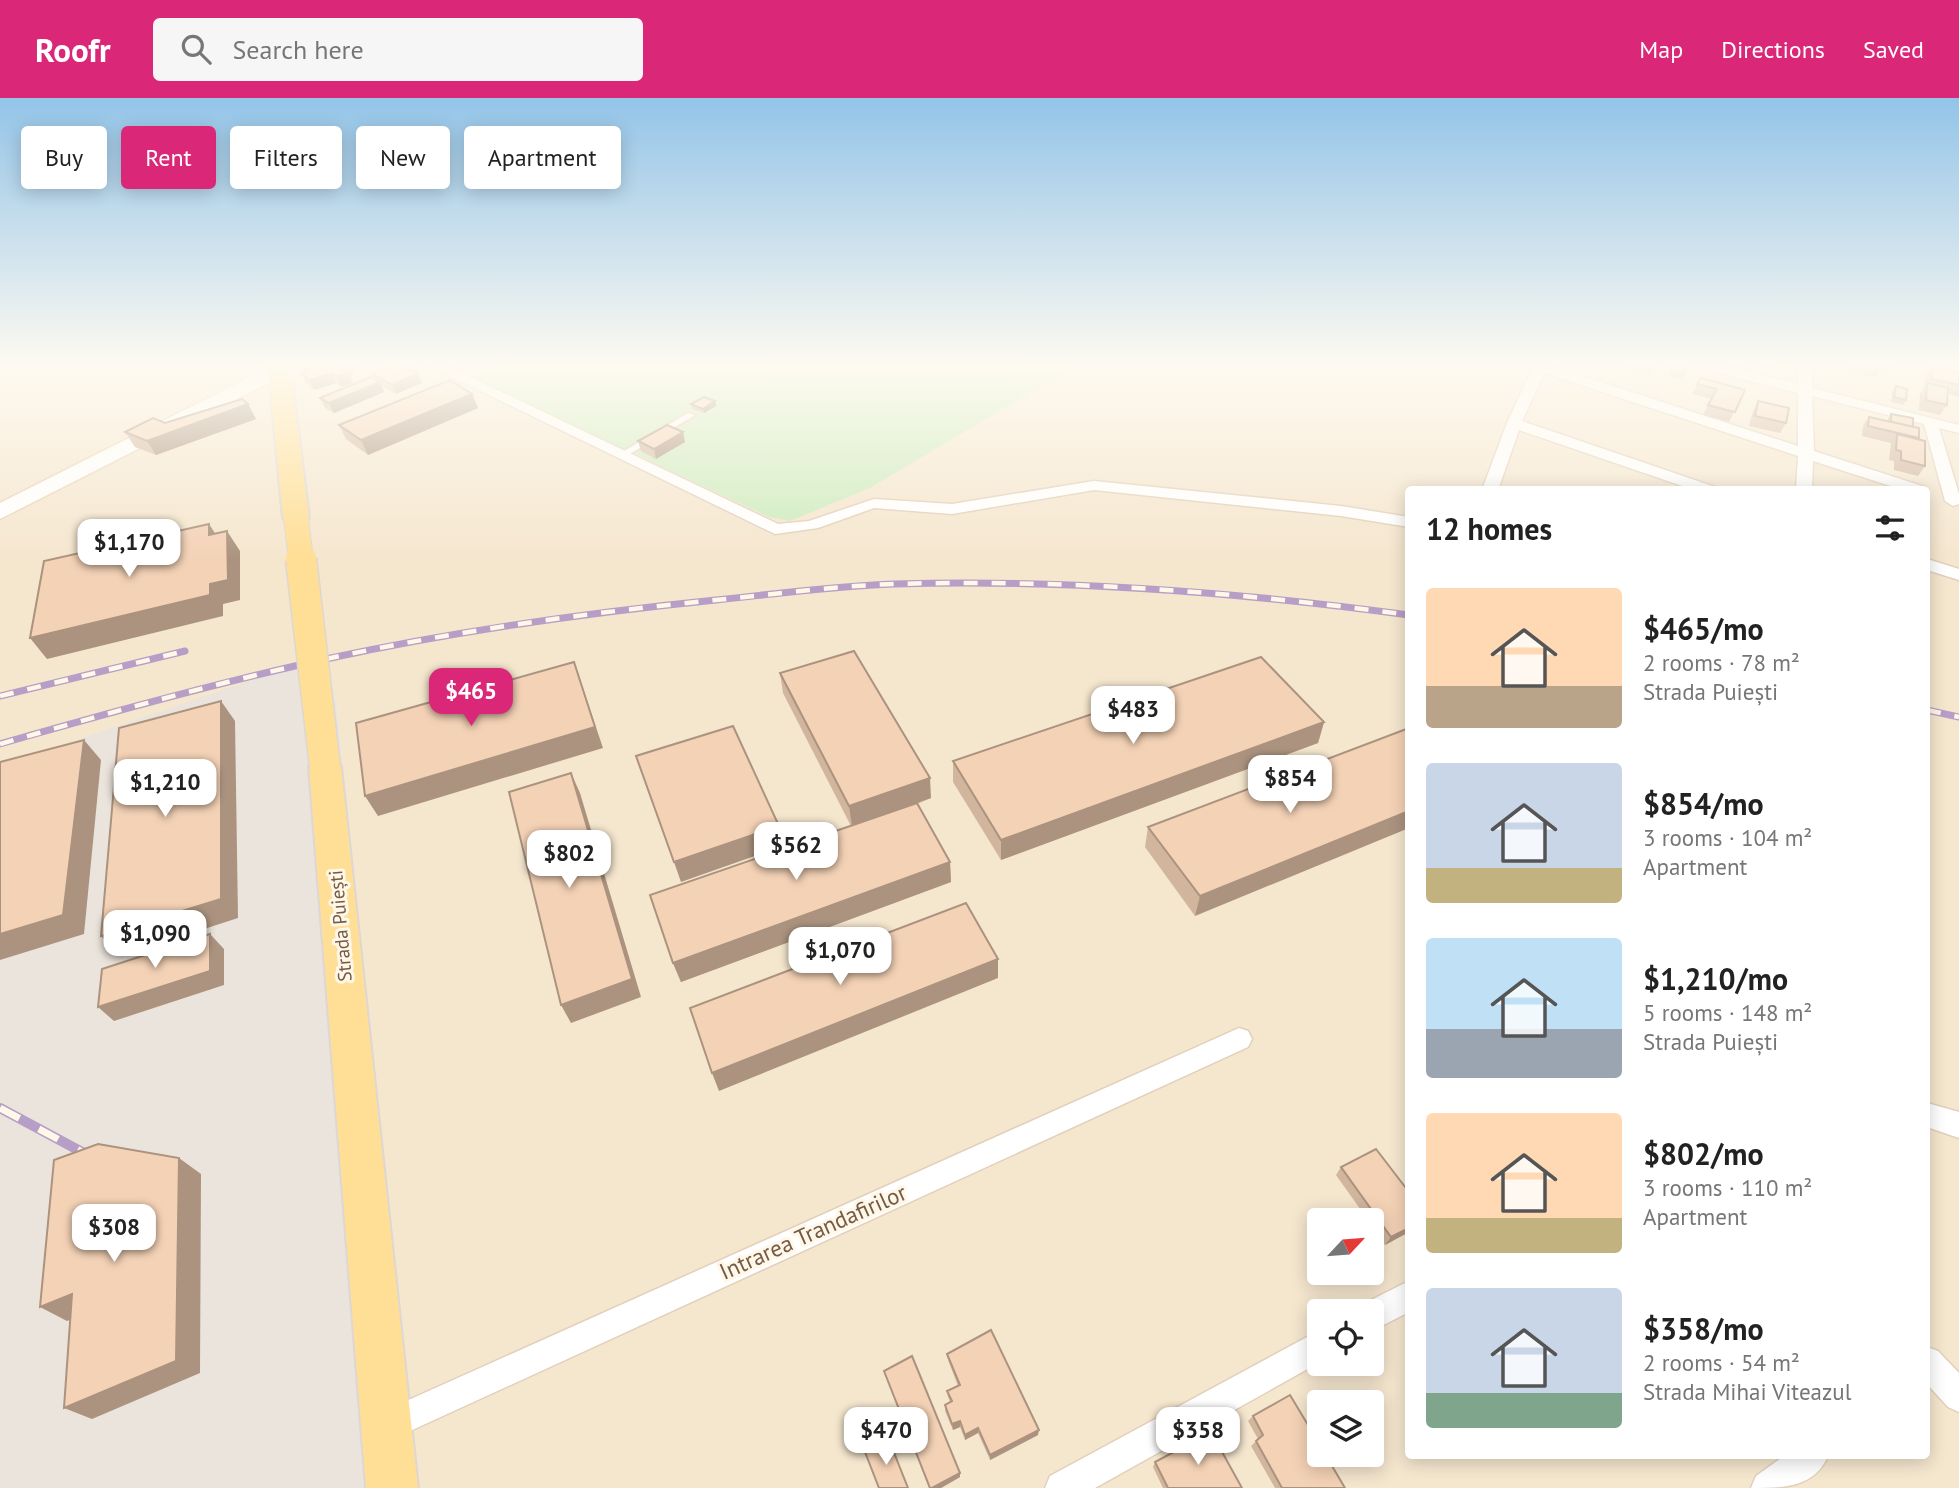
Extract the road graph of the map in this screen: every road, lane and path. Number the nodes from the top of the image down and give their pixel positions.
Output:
1 (158, 430) edge
2 (286, 430) edge
3 (567, 430) edge
4 (665, 430) edge
5 (1512, 430) edge
6 (1534, 430) edge
7 (1738, 430) edge
8 (1806, 430) edge
9 (1933, 430) edge
10 (1806, 452) junction
11 (620, 456) junction
12 (1662, 474) junction
13 (1491, 486) edge
14 (1658, 486) edge
15 (1697, 486) edge
16 (1804, 486) edge
17 (1907, 486) edge
18 (1930, 493) edge
19 (1956, 502) edge
20 (0, 512) edge
21 (1405, 521) edge
22 (1930, 565) edge
23 (1959, 575) edge
24 (1239, 1039) dead end
25 (1930, 1116) edge
26 (1959, 1125) edge
27 (1405, 1298) edge
28 (1384, 1310) edge
29 (1307, 1352) edge
30 (1930, 1369) edge
31 (1959, 1396) edge
32 (386, 1426) junction
33 (1808, 1459) edge
34 (392, 1488) edge
35 (1062, 1488) edge
36 (1768, 1488) edge

1 - 20 street
2 - 32 main road, Strada Puiești, bridge
3 - 11 street
4 - 11 lane
5 - 13 street
6 - 12 street
7 - 10 street
8 - 10 street
9 - 19 street
10 - 16 street
10 - 17 street
11 - 21 street
12 - 14 street
12 - 15 street
18 - 19 street
22 - 23 street
24 - 32 street, Intrarea Trandafirilor
25 - 26 street
27 - 28 street
29 - 35 street
30 - 31 street
32 - 34 main road, Strada Puiești
33 - 36 street

